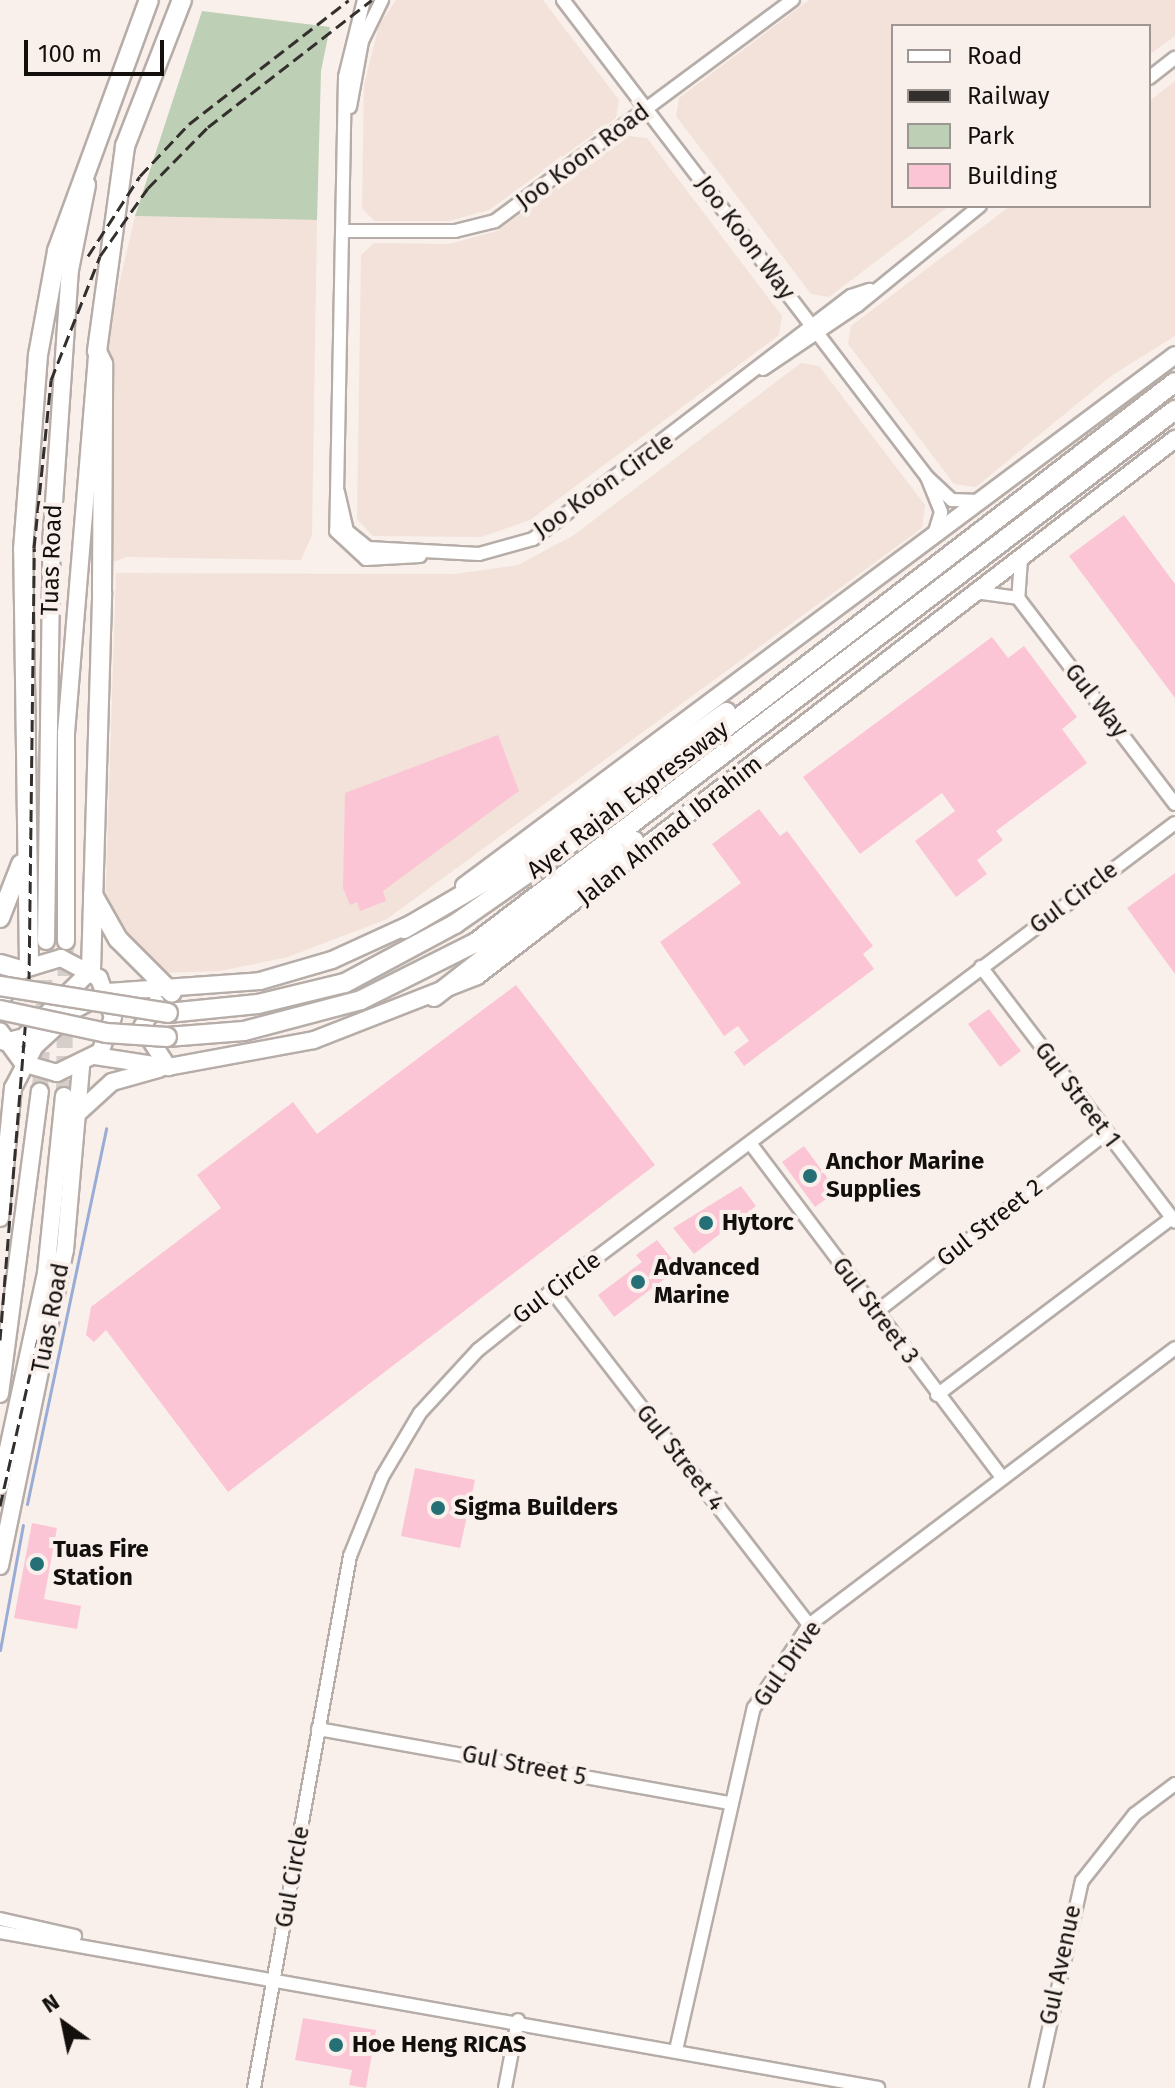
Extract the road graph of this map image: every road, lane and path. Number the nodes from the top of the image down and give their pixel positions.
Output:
1 (149, 0) edge
2 (182, 0) edge
3 (364, 0) edge
4 (382, 0) edge
5 (563, 0) edge
6 (793, 0) edge
7 (1175, 58) edge
8 (1151, 76) edge
9 (647, 110) junction
10 (346, 121) junction
11 (88, 181) junction
12 (977, 208) edge
13 (343, 231) junction
14 (815, 330) junction
15 (97, 351) junction
16 (1175, 355) edge
17 (1175, 382) edge
18 (1175, 410) edge
19 (1175, 439) edge
20 (927, 477) junction
21 (986, 499) junction
22 (932, 539) junction
23 (1024, 553) junction
24 (972, 593) junction
25 (1018, 598) junction
26 (858, 624) junction
27 (667, 803) junction
28 (1175, 804) edge
29 (1175, 823) edge
30 (26, 850) junction
31 (90, 889) junction
32 (0, 918) edge
33 (404, 929) junction
34 (46, 941) tunnel mouth
35 (66, 941) tunnel mouth
36 (0, 964) edge
37 (25, 967) junction
38 (981, 967) junction
39 (91, 970) junction
40 (0, 986) edge
41 (108, 992) junction
42 (172, 993) junction
43 (434, 997) junction
44 (0, 1001) edge
45 (0, 1010) edge
46 (1, 1038) edge
47 (95, 1056) junction
48 (23, 1063) junction
49 (81, 1067) junction
50 (168, 1067) junction
51 (0, 1078) edge
52 (40, 1092) tunnel mouth
53 (64, 1096) tunnel mouth
54 (78, 1113) junction
55 (1105, 1134) junction
56 (9, 1143) junction
57 (750, 1143) junction
58 (0, 1218) edge
59 (1173, 1220) edge
60 (552, 1291) junction
61 (875, 1313) junction
62 (1175, 1348) edge
63 (0, 1394) edge
64 (937, 1395) junction
65 (1002, 1478) junction
66 (0, 1486) edge
67 (0, 1566) edge
68 (809, 1625) junction
69 (318, 1729) junction
70 (1175, 1784) edge
71 (729, 1803) junction
72 (0, 1919) edge
73 (0, 1932) edge
74 (96, 1944) junction
75 (274, 1977) junction
76 (518, 2020) junction
77 (676, 2050) junction
78 (254, 2088) edge
79 (505, 2088) edge
80 (878, 2088) edge
81 (1036, 2088) edge

1 - 11 highway
2 - 15 highway
3 - 10 street, Joo Koon Circle
4 - 10 street, Joo Koon Circle
5 - 9 street, Joo Koon Way
6 - 9 street, Joo Koon Road
7 - 8 street
9 - 13 street, Joo Koon Road
9 - 14 street, Joo Koon Way
10 - 13 street, Joo Koon Circle
11 - 30 highway
11 - 34 main road, Tuas Road
12 - 14 street, Joo Koon Circle
13 - 14 street, Joo Koon Circle
14 - 20 street, Joo Koon Way
15 - 31 highway
15 - 35 main road, Tuas Road
16 - 21 main road
17 - 26 highway, Ayer Rajah Expressway
18 - 27 highway, Ayer Rajah Expressway
19 - 23 main road, Jalan Ahmad Ibrahim
20 - 21 street, Joo Koon Way
20 - 22 street, Joo Koon Way
21 - 22 main road
22 - 33 main road
23 - 24 main road, Jalan Ahmad Ibrahim
23 - 25 street
24 - 25 street
24 - 43 main road, Jalan Ahmad Ibrahim
25 - 28 street, Gul Way
26 - 33 highway
26 - 40 highway, Ayer Rajah Expressway, bridge
27 - 43 highway
27 - 45 highway, Ayer Rajah Expressway, bridge
29 - 38 street, Gul Circle
30 - 32 highway
30 - 37 highway
31 - 39 highway
31 - 42 highway
33 - 42 main road
36 - 37 highway
37 - 39 main road
37 - 44 main road
38 - 55 street, Gul Street 1
38 - 57 street, Gul Circle
39 - 41 main road
39 - 46 main road
41 - 42 main road
41 - 47 main road
41 - 48 main road
42 - 50 main road
43 - 50 main road, Jalan Ahmad Ibrahim
46 - 48 main road
47 - 49 main road
47 - 50 main road, Jalan Ahmad Ibrahim
48 - 49 main road
48 - 56 main road
49 - 54 main road, Tuas Road
50 - 54 main road
51 - 56 main road
52 - 63 main road, Tuas Road
53 - 66 main road, Tuas Road
54 - 67 main road, Tuas Road
55 - 59 street, Gul Street 1
55 - 61 street, Gul Street 2
56 - 58 main road
57 - 60 street, Gul Circle
57 - 61 street, Gul Street 3
59 - 64 street
60 - 68 street, Gul Street 4
60 - 69 street, Gul Circle
61 - 64 street, Gul Street 3
62 - 65 street, Gul Drive
64 - 65 street, Gul Street 3
65 - 68 street, Gul Drive
68 - 71 street, Gul Drive
69 - 71 street, Gul Street 5
69 - 75 street, Gul Circle
70 - 81 street, Gul Avenue
71 - 77 street, Gul Drive
72 - 74 street
73 - 74 street
74 - 75 street
75 - 76 street
75 - 78 street, Gul Circle
76 - 77 street
76 - 79 street
77 - 80 street

